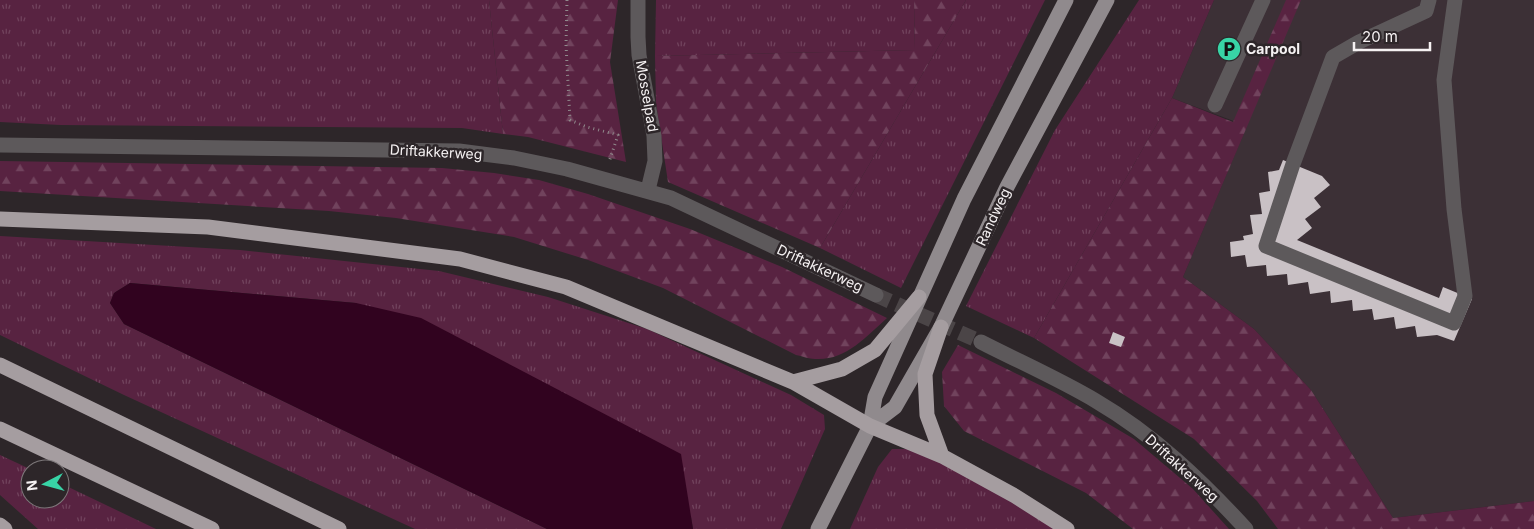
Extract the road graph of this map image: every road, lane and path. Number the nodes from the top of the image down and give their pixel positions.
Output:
1 (567, 0) edge
2 (638, 0) edge
3 (1066, 0) edge
4 (1107, 0) edge
5 (1262, 0) edge
6 (1430, 0) edge
7 (1455, 0) edge
8 (1215, 105) dead end
9 (0, 145) edge
10 (604, 178) junction
11 (648, 190) junction
12 (0, 219) edge
13 (876, 294) tunnel mouth
14 (919, 297) junction
15 (941, 327) junction
16 (981, 342) tunnel mouth
17 (0, 365) edge
18 (793, 382) junction
19 (870, 426) junction
20 (0, 429) edge
21 (942, 456) junction
22 (0, 525) edge
23 (5, 529) edge
24 (212, 529) edge
25 (339, 529) edge
26 (818, 529) edge
27 (1067, 529) edge
28 (1246, 529) edge

1 - 10 path
2 - 11 street, Mosselpad
3 - 14 main road, Randweg
4 - 15 main road, Randweg
5 - 8 street
6 - 7 street
9 - 10 street, Driftakkerweg
10 - 11 street, Driftakkerweg
11 - 13 street, Driftakkerweg
12 - 18 highway
14 - 18 highway
14 - 19 main road, Randweg
15 - 19 main road, Randweg
15 - 21 highway
16 - 28 street, Driftakkerweg
17 - 25 highway
18 - 19 highway
19 - 21 highway
19 - 26 main road, Randweg
20 - 24 highway
21 - 27 highway
22 - 23 highway

